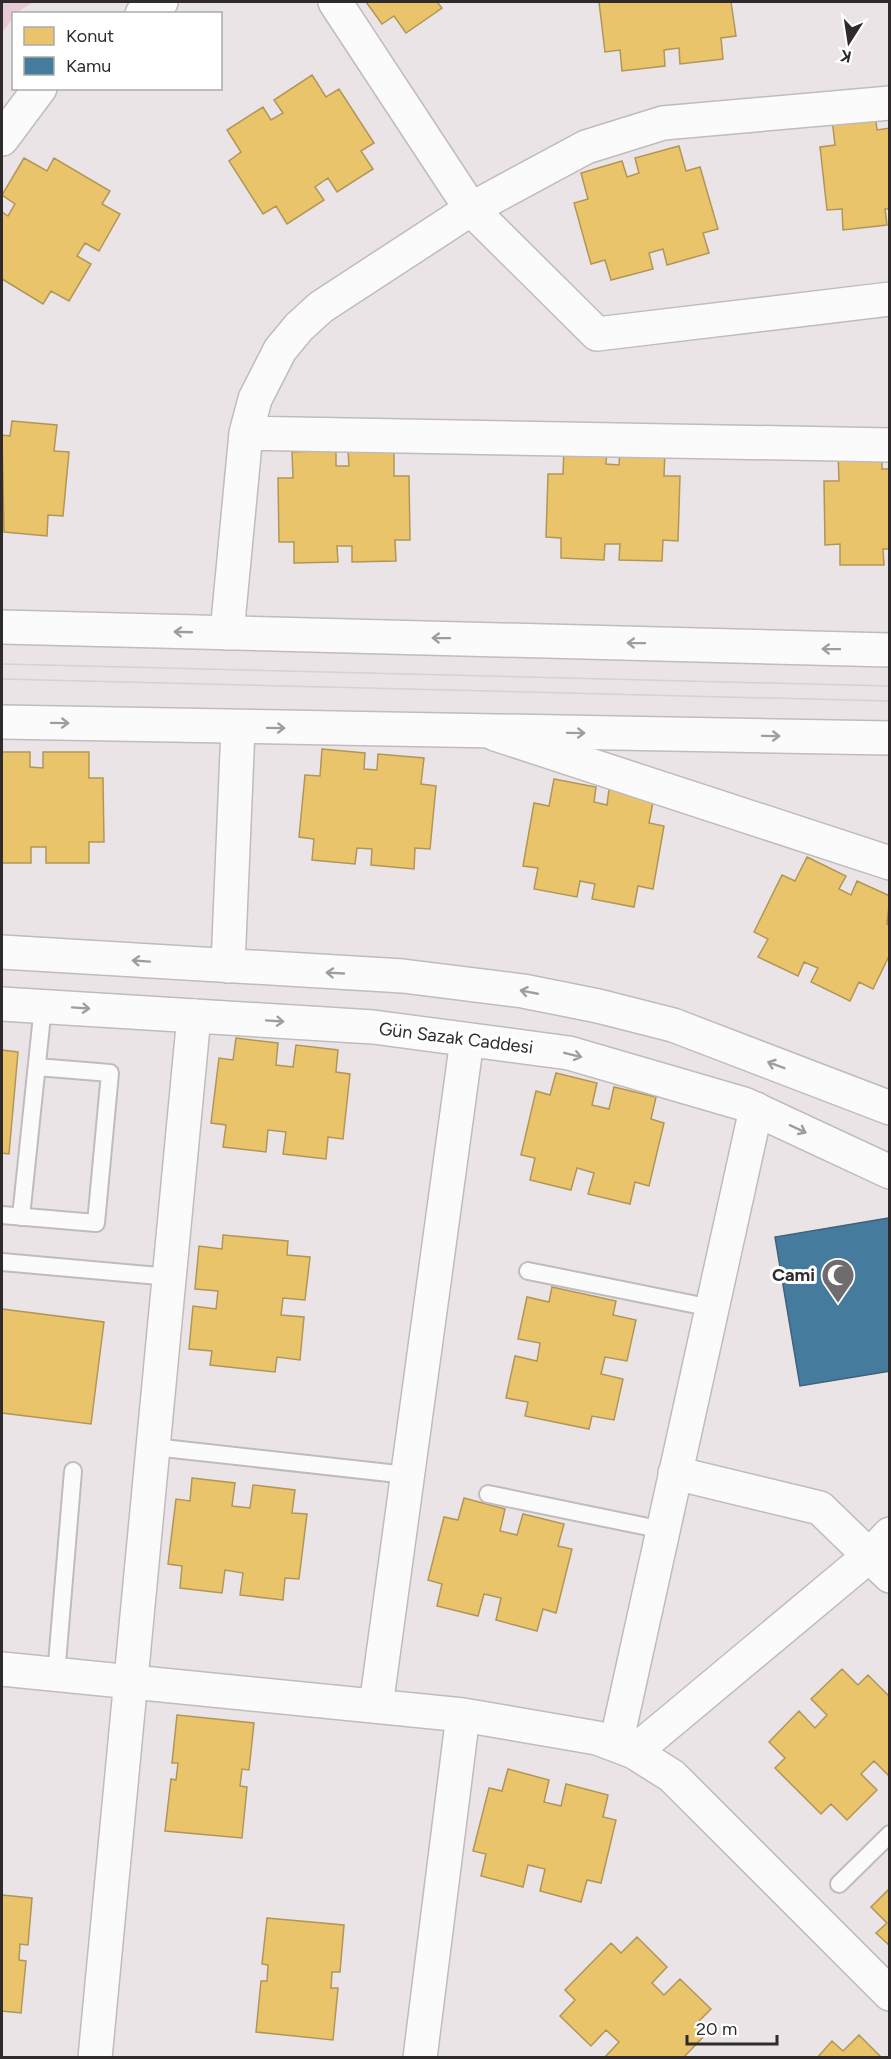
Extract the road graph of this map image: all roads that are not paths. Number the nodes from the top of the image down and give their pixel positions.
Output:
1 (161, 2) edge
2 (335, 2) edge
3 (145, 12) edge
4 (39, 90) edge
5 (890, 103) edge
6 (2, 139) edge
7 (471, 209) junction
8 (890, 298) edge
9 (246, 433) junction
10 (890, 445) edge
11 (2, 627) edge
12 (227, 633) junction
13 (890, 650) edge
14 (2, 722) edge
15 (238, 728) junction
16 (487, 732) junction
17 (890, 738) edge
18 (890, 863) edge
19 (2, 952) edge
20 (228, 966) junction
21 (2, 1004) edge
22 (43, 1006) junction
23 (195, 1016) junction
24 (467, 1040) junction
25 (37, 1067) junction
26 (890, 1108) edge
27 (756, 1109) junction
28 (890, 1172) edge
29 (2, 1215) edge
30 (21, 1217) junction
31 (2, 1262) edge
32 (528, 1271) dead end
33 (170, 1276) junction
34 (712, 1308) junction
35 (153, 1447) junction
36 (73, 1471) dead end
37 (675, 1473) junction
38 (407, 1475) junction
39 (488, 1494) dead end
40 (663, 1530) junction
41 (883, 1555) edge
42 (2, 1669) edge
43 (56, 1675) junction
44 (131, 1682) junction
45 (376, 1706) junction
46 (463, 1715) junction
47 (625, 1748) junction
48 (890, 1834) edge
49 (839, 1884) dead end
50 (890, 1994) edge
51 (424, 2057) edge
52 (95, 2058) edge

1 - 3 street
2 - 7 street
4 - 6 street
5 - 7 street
7 - 8 street
7 - 9 street
9 - 10 street
9 - 12 street
12 -> 11 street
13 -> 12 street
14 -> 15 street
15 -> 16 street
15 - 20 street
16 -> 17 street
16 - 18 street
20 -> 19 street
26 -> 20 street
21 - 22 street, Gün Sazak Caddesi
22 -> 23 street, Gün Sazak Caddesi
22 - 25 lane
23 -> 24 street, Gün Sazak Caddesi
23 - 33 street
24 -> 27 street, Gün Sazak Caddesi
24 - 38 street
25 - 30 lane
25 - 30 lane
27 -> 28 street, Gün Sazak Caddesi
27 - 34 street
29 - 30 lane
31 - 33 lane
32 - 34 lane
33 - 35 street
34 - 37 street
35 - 38 lane
35 - 44 street
36 - 43 lane
37 - 40 street
37 - 41 street
38 - 45 street
39 - 40 lane
40 - 47 street
41 - 47 street
42 - 43 street
43 - 44 street
44 - 45 street
44 - 52 street
45 - 46 street
46 - 47 street
46 - 51 street
47 - 50 street
48 - 49 lane

